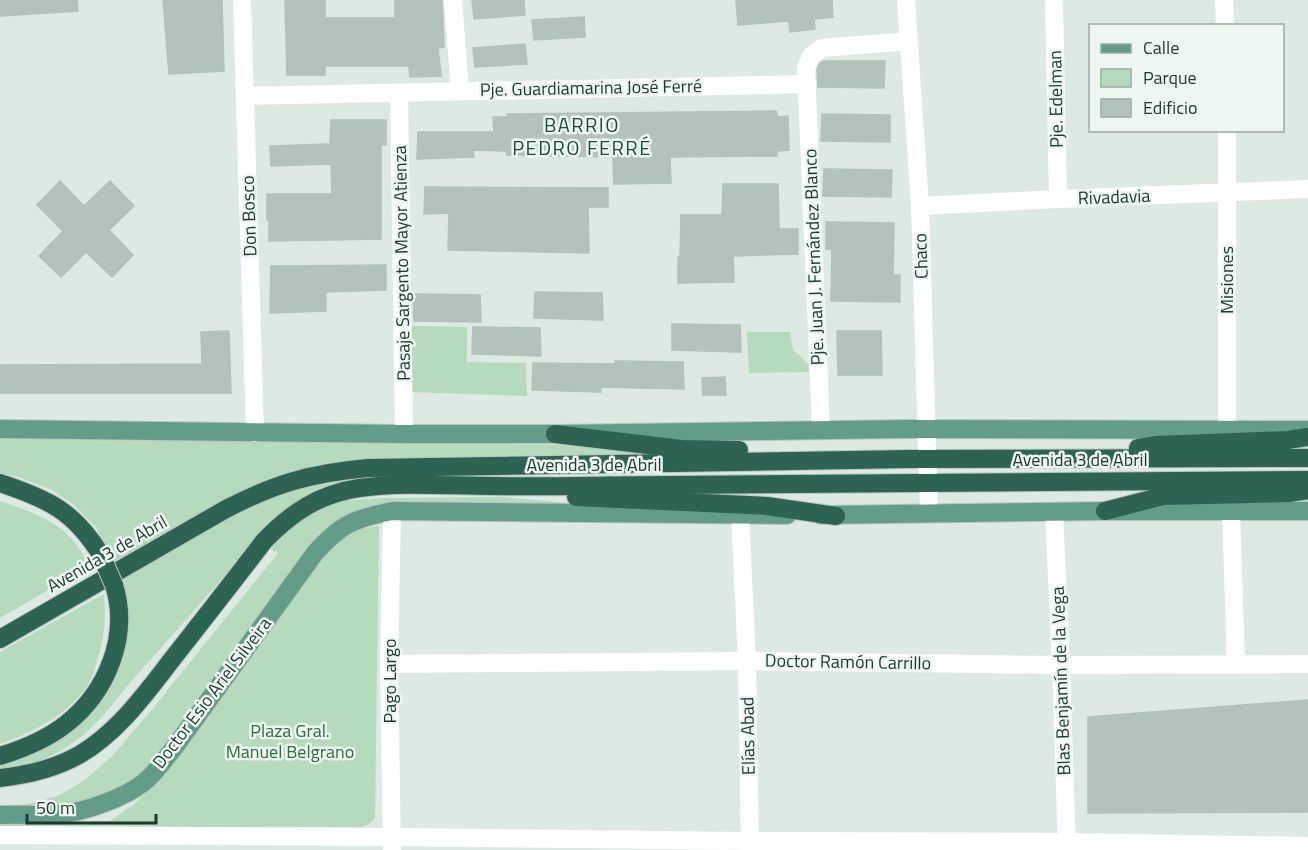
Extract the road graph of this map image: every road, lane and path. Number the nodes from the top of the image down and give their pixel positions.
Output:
1 (242, 0) edge
2 (453, 0) edge
3 (906, 0) edge
4 (1054, 0) edge
5 (1224, 0) edge
6 (1225, 24) edge
7 (909, 41) junction
8 (807, 84) junction
9 (460, 91) junction
10 (399, 93) junction
11 (246, 96) junction
12 (1227, 132) edge
13 (1308, 189) edge
14 (1228, 192) junction
15 (1058, 199) junction
16 (920, 206) junction
17 (0, 429) edge
18 (927, 429) junction
19 (1308, 429) edge
20 (821, 430) junction
21 (1227, 430) junction
22 (255, 433) junction
23 (404, 434) junction
24 (555, 434) junction
25 (1308, 437) edge
26 (1065, 457) junction
27 (1308, 458) edge
28 (909, 459) junction
29 (928, 459) junction
30 (1308, 480) edge
31 (0, 483) edge
32 (929, 483) junction
33 (500, 486) junction
34 (1308, 490) edge
35 (392, 511) junction
36 (1105, 511) junction
37 (1232, 511) junction
38 (1308, 511) edge
39 (1054, 512) junction
40 (929, 513) junction
41 (740, 514) junction
42 (836, 516) junction
43 (0, 639) edge
44 (747, 660) junction
45 (389, 664) junction
46 (1236, 664) junction
47 (1308, 664) edge
48 (1061, 665) junction
49 (0, 756) edge
50 (0, 778) edge
51 (0, 815) edge
52 (0, 835) edge
53 (58, 843) edge
54 (391, 843) edge
55 (750, 846) edge
56 (1067, 846) edge
57 (1308, 846) edge

1 - 11 street, Don Bosco
2 - 9 street
3 - 7 street, Chaco
4 - 15 street, Pje. Edelman
5 - 6 street
7 - 8 street
7 - 16 street, Chaco
8 - 9 street, Pje. Guardiamarina José Ferré
8 - 20 street, Pje. Juan J. Fernández Blanco
9 - 10 street, Pje. Guardiamarina José Ferré
10 - 11 street, Pje. Guardiamarina José Ferré
10 - 23 street, Pasaje Sargento Mayor Atienza
11 - 22 street, Don Bosco
12 - 14 street, Misiones
13 - 14 street, Rivadavia
14 - 15 street, Rivadavia
14 - 21 street, Misiones
15 - 16 street, Rivadavia
16 - 18 street, Chaco
17 - 22 main road, Avenida 3 de Abril
18 - 20 main road, Avenida 3 de Abril
18 - 21 main road, Avenida 3 de Abril
18 - 29 street, Chaco
19 - 21 main road, Avenida 3 de Abril
20 - 24 main road, Avenida 3 de Abril
22 - 23 main road, Avenida 3 de Abril
23 - 24 main road, Avenida 3 de Abril
24 - 28 highway
25 - 26 highway
26 - 27 highway, Avenida 3 de Abril
26 - 29 highway, Avenida 3 de Abril
28 - 29 highway, Avenida 3 de Abril
28 - 43 highway, Avenida 3 de Abril
29 - 32 street, Chaco
30 - 32 highway, Avenida 3 de Abril
31 - 49 highway, bridge
32 - 33 highway, Avenida 3 de Abril
32 - 40 street, Chaco
33 - 42 highway
33 - 50 highway, Avenida 3 de Abril
34 - 36 highway
35 - 41 main road
35 - 45 street, Pago Largo
35 - 51 main road, Doctor Esio Ariel Silveira
36 - 37 main road
36 - 39 main road
37 - 38 main road
37 - 46 street
39 - 40 main road
39 - 48 street, Blas Benjamín de la Vega
40 - 42 main road
41 - 42 main road
41 - 44 street, Elías Abad
44 - 45 street, Doctor Ramón Carrillo
44 - 48 street, Doctor Ramón Carrillo
44 - 55 street, Elías Abad
45 - 54 street, Pago Largo
46 - 47 street, Doctor Ramón Carrillo
46 - 48 street, Doctor Ramón Carrillo
48 - 56 street, Blas Benjamín de la Vega
52 - 53 street
53 - 54 street
54 - 55 street
55 - 56 street
56 - 57 street

